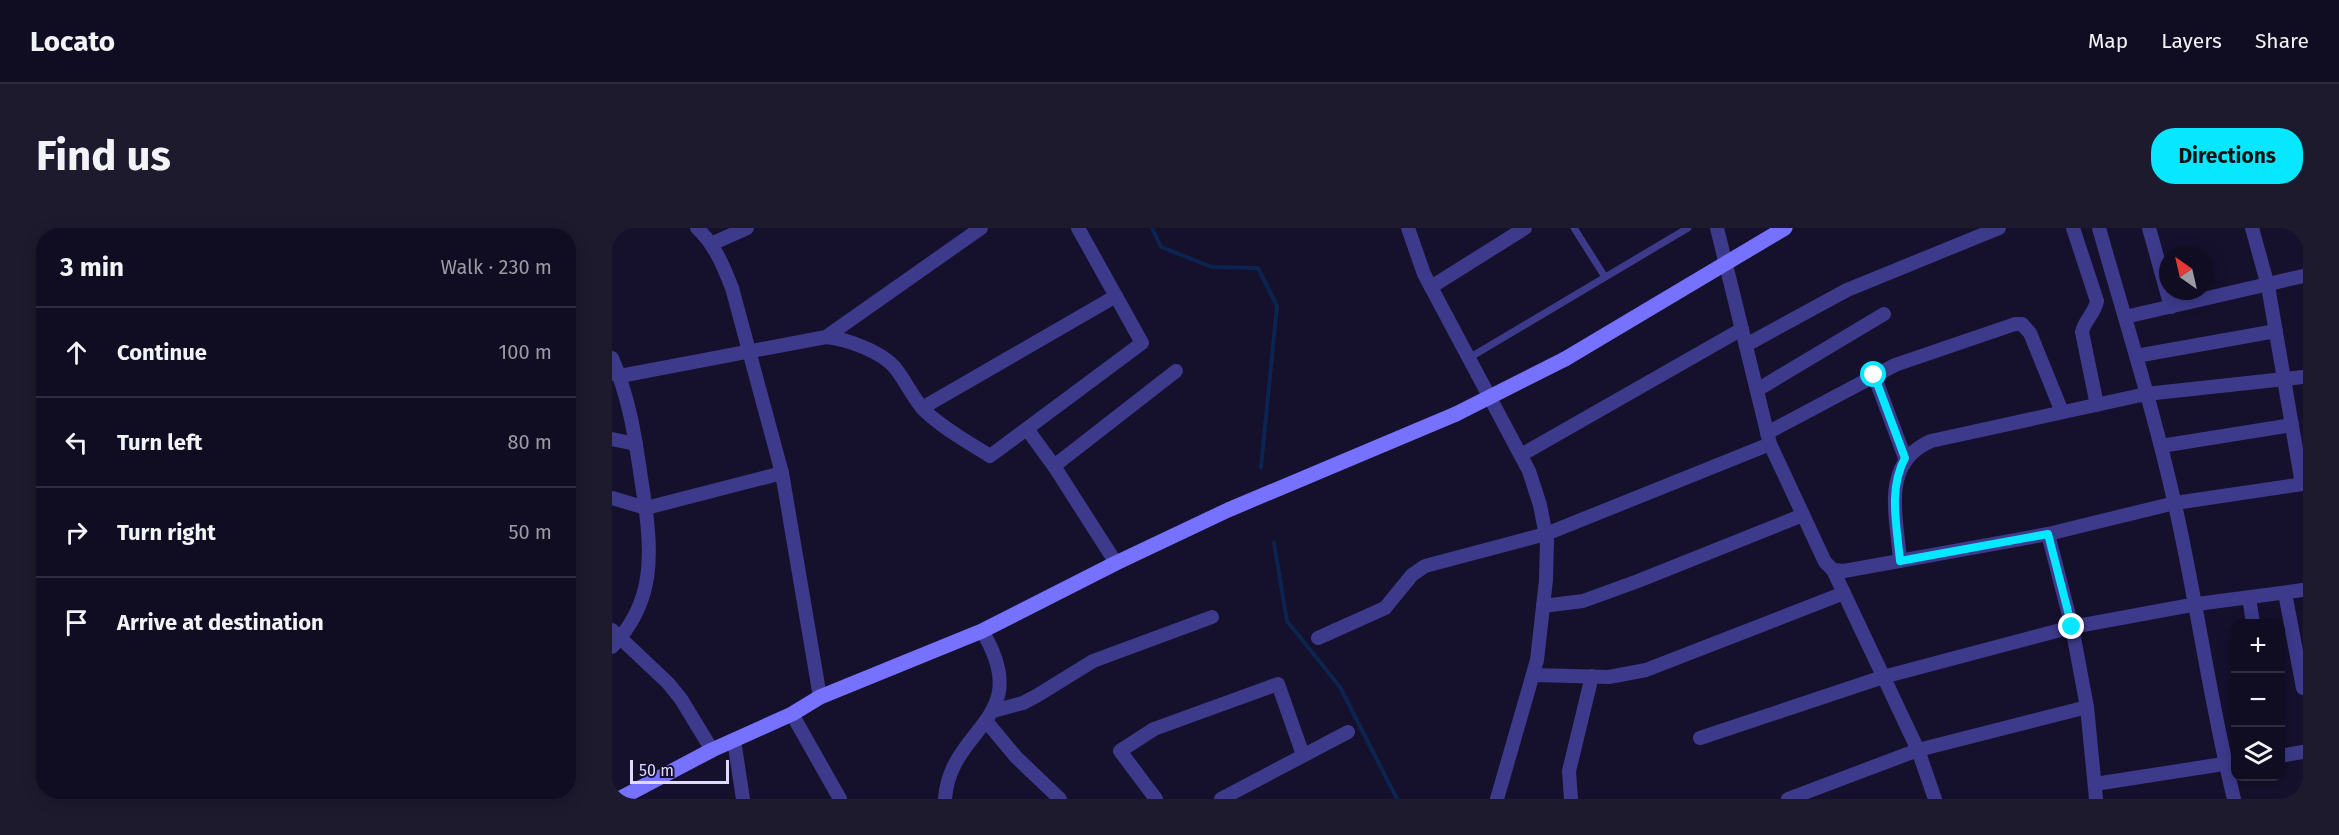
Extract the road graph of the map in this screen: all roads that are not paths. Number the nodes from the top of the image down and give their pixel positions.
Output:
1 (697, 228) edge
2 (747, 228) edge
3 (981, 228) edge
4 (1078, 228) edge
5 (1408, 228) edge
6 (1524, 228) edge
7 (1574, 228) edge
8 (1688, 228) edge
9 (1717, 228) edge
10 (1785, 228) edge
11 (1999, 228) edge
12 (2073, 228) edge
13 (2099, 228) edge
14 (2149, 228) edge
15 (2252, 228) edge
16 (711, 244) junction
17 (1725, 263) junction
18 (2303, 276) edge
19 (1605, 277) junction
20 (2268, 286) junction
21 (1431, 287) junction
22 (1116, 296) junction
23 (2171, 307) junction
24 (1884, 314) dead end
25 (2125, 317) junction
26 (1742, 329) junction
27 (2276, 331) junction
28 (826, 337) junction
29 (1746, 345) junction
30 (749, 352) junction
31 (2136, 356) junction
32 (612, 358) edge
33 (1469, 358) junction
34 (1176, 370) dead end
35 (616, 375) edge
36 (1874, 375) junction
37 (2303, 377) edge
38 (2284, 379) junction
39 (1757, 390) junction
40 (2146, 394) junction
41 (2097, 405) junction
42 (922, 408) junction
43 (2062, 412) junction
44 (2292, 425) junction
45 (1027, 429) junction
46 (1769, 438) junction
47 (612, 439) edge
48 (636, 444) junction
49 (2161, 446) junction
50 (1521, 454) junction
51 (1905, 458) junction
52 (1054, 466) junction
53 (782, 473) junction
54 (2303, 484) edge
55 (612, 498) edge
56 (2175, 503) junction
57 (646, 508) junction
58 (1803, 515) junction
59 (1546, 534) junction
60 (2048, 534) junction
61 (1900, 561) junction
62 (1116, 563) junction
63 (1833, 570) junction
64 (2303, 590) edge
65 (1844, 593) junction
66 (2284, 593) junction
67 (2249, 598) junction
68 (2197, 604) junction
69 (1543, 606) junction
70 (1212, 617) dead end
71 (2252, 619) edge
72 (2072, 627) junction
73 (982, 631) junction
74 (615, 638) edge
75 (1318, 638) dead end
76 (1533, 675) junction
77 (1592, 676) junction
78 (1883, 677) junction
79 (2303, 688) edge
80 (820, 697) junction
81 (2087, 707) junction
82 (792, 714) junction
83 (990, 716) junction
84 (1348, 732) dead end
85 (1700, 738) dead end
86 (734, 740) junction
87 (712, 750) junction
88 (1918, 750) junction
89 (2303, 752) edge
90 (1304, 755) junction
91 (2285, 755) edge
92 (2231, 763) edge
93 (2233, 781) edge
94 (2095, 784) junction
95 (619, 799) edge
96 (743, 799) edge
97 (840, 799) edge
98 (945, 799) edge
99 (1060, 799) edge
100 (1156, 799) edge
101 (1221, 799) edge
102 (1497, 799) edge
103 (1571, 799) edge
104 (1788, 799) edge
105 (1935, 799) edge
106 (2096, 799) edge
107 (2235, 799) edge

1 - 16 street
2 - 16 street
3 - 28 street
4 - 22 street
5 - 21 street
6 - 21 street
7 - 19 lane
8 - 19 lane
9 - 17 street
10 - 17 street
11 - 29 street
12 - 41 street
13 - 25 street
14 - 23 street
15 - 20 street
16 - 30 street
17 - 26 street
17 - 62 street, bridge
18 - 20 street
19 - 33 lane
20 - 23 street
20 - 27 street
21 - 33 street
22 - 42 street
22 - 45 street
23 - 25 street
24 - 39 street
25 - 31 street
26 - 29 street
26 - 50 street
27 - 31 street
27 - 38 street
28 - 30 street
28 - 42 street
29 - 39 street
30 - 35 street
30 - 53 street
31 - 40 street
32 - 35 street
33 - 50 street
34 - 52 street
35 - 48 street
36 - 43 street
36 - 46 street
36 - 51 street
37 - 38 street
38 - 40 street
38 - 44 street
39 - 46 street
40 - 41 street
40 - 49 street
41 - 43 street
42 - 45 street
43 - 51 street
44 - 49 street
44 - 54 street
45 - 52 street
46 - 58 street
46 - 59 street
47 - 48 street
48 - 57 street
49 - 56 street
50 - 59 street
51 - 61 street
52 - 62 street
53 - 57 street
53 - 80 street
54 - 56 street
55 - 57 street
56 - 60 street
56 - 68 street
57 - 74 street
58 - 63 street
58 - 69 street
59 - 69 street
59 - 75 street
60 - 61 street
60 - 72 street
61 - 63 street
62 - 73 street
63 - 65 street
64 - 66 street
65 - 77 street
65 - 78 street
66 - 67 street
66 - 79 street
67 - 68 street
67 - 71 street
68 - 72 street
68 - 92 street
69 - 76 street
70 - 83 street
72 - 78 street
72 - 81 street
73 - 80 street
73 - 83 street
74 - 87 street
76 - 77 street
76 - 102 street
77 - 103 street
78 - 85 street
78 - 88 street
80 - 82 street
81 - 88 street
81 - 94 street
82 - 86 street
82 - 97 street
83 - 98 street
83 - 99 street
84 - 90 street
86 - 87 street
86 - 96 street
87 - 95 street
88 - 104 street
88 - 105 street
89 - 91 street
90 - 100 street
90 - 101 street
92 - 94 street
93 - 107 street
94 - 106 street

